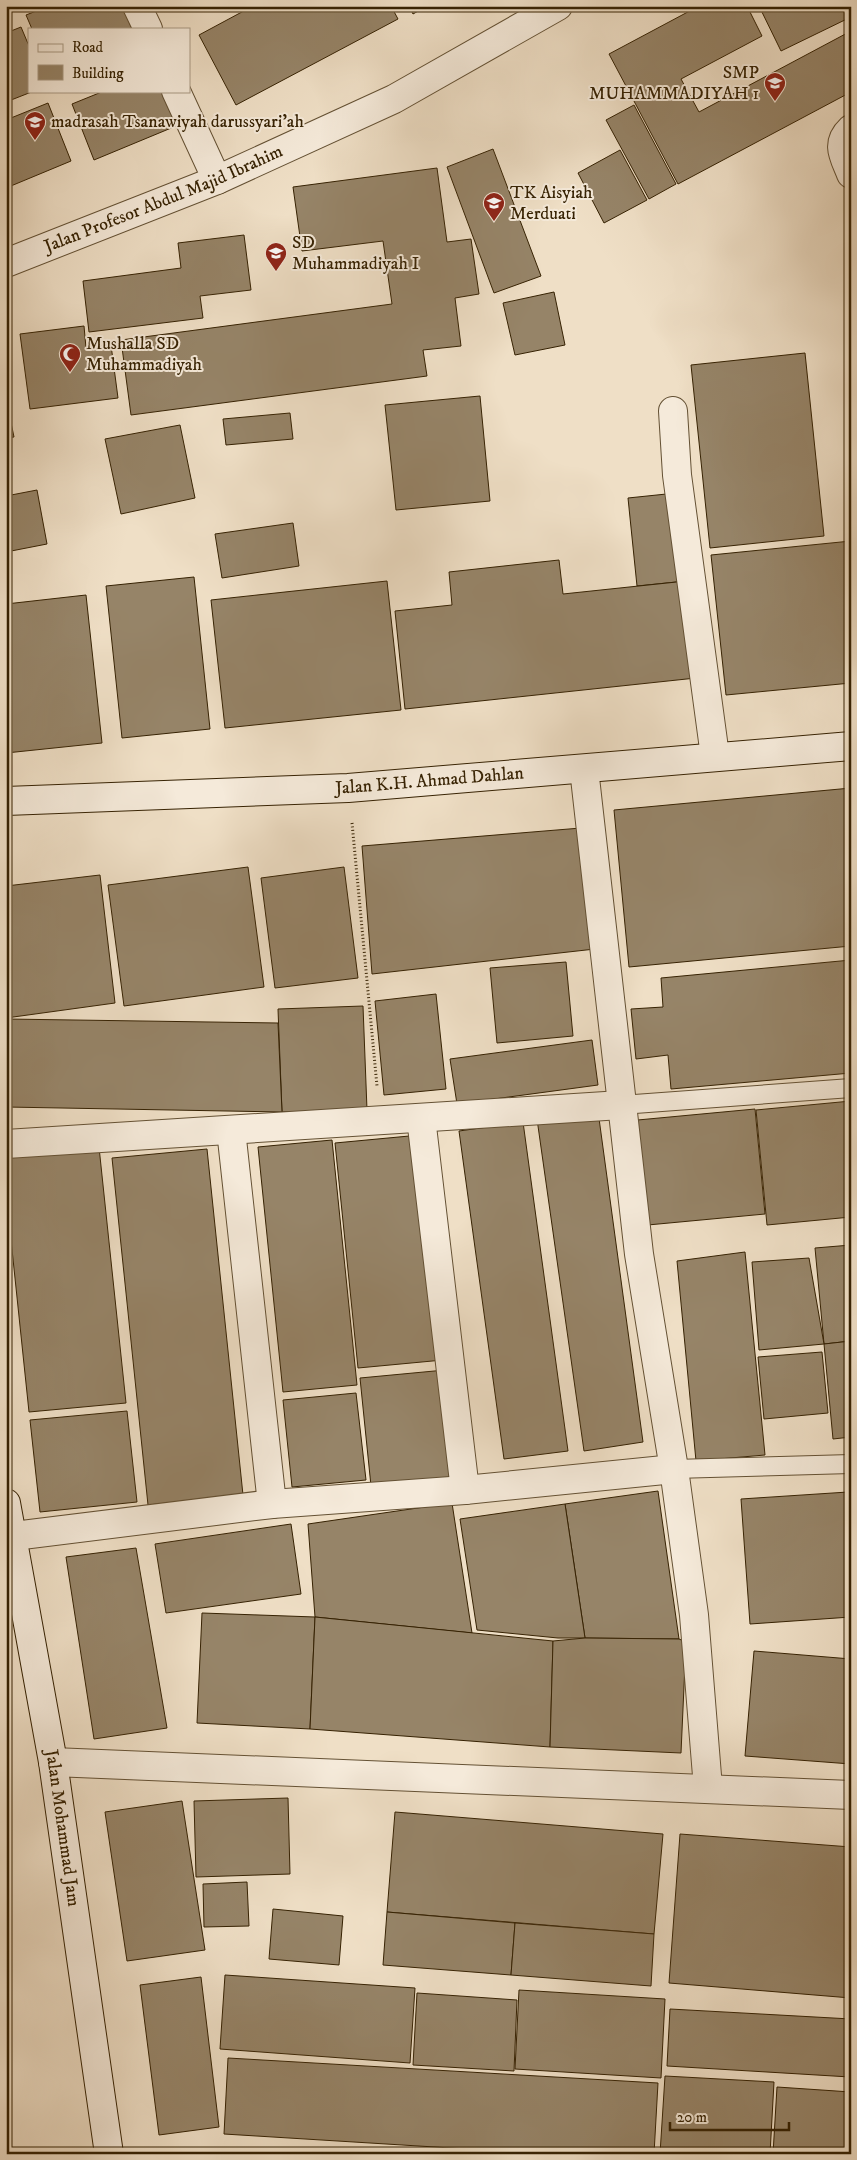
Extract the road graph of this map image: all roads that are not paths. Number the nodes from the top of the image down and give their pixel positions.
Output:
1 (137, 6) edge
2 (558, 6) edge
3 (148, 28) edge
4 (176, 92) edge
5 (851, 129) edge
6 (851, 174) edge
7 (217, 180) junction
8 (6, 262) edge
9 (673, 411) dead end
10 (851, 746) edge
11 (714, 756) junction
12 (584, 769) junction
13 (6, 801) edge
14 (851, 1088) edge
15 (621, 1105) junction
16 (421, 1118) junction
17 (231, 1130) junction
18 (6, 1144) edge
19 (851, 1464) edge
20 (674, 1469) junction
21 (465, 1490) junction
22 (6, 1503) edge
23 (272, 1504) junction
24 (9, 1537) edge
25 (53, 1762) junction
26 (708, 1788) junction
27 (851, 1796) edge
28 (110, 2154) edge

1 - 3 street
2 - 7 street, Jalan Profesor Abdul Majid Ibrahim
4 - 7 street
5 - 6 street
7 - 8 street, Jalan Profesor Abdul Majid Ibrahim
9 - 11 street
10 - 11 street, Jalan K.H. Ahmad Dahlan
11 - 12 street, Jalan K.H. Ahmad Dahlan
12 - 13 street, Jalan K.H. Ahmad Dahlan
12 - 15 street
14 - 15 lane
15 - 16 street
15 - 20 street
16 - 17 street
16 - 21 street
17 - 18 street
17 - 23 street
19 - 20 lane
20 - 21 street
20 - 26 street
21 - 23 street
22 - 24 street, Jalan Mohammad Jam
23 - 24 street
24 - 25 street, Jalan Mohammad Jam
25 - 26 street
25 - 28 street, Jalan Mohammad Jam
26 - 27 street

